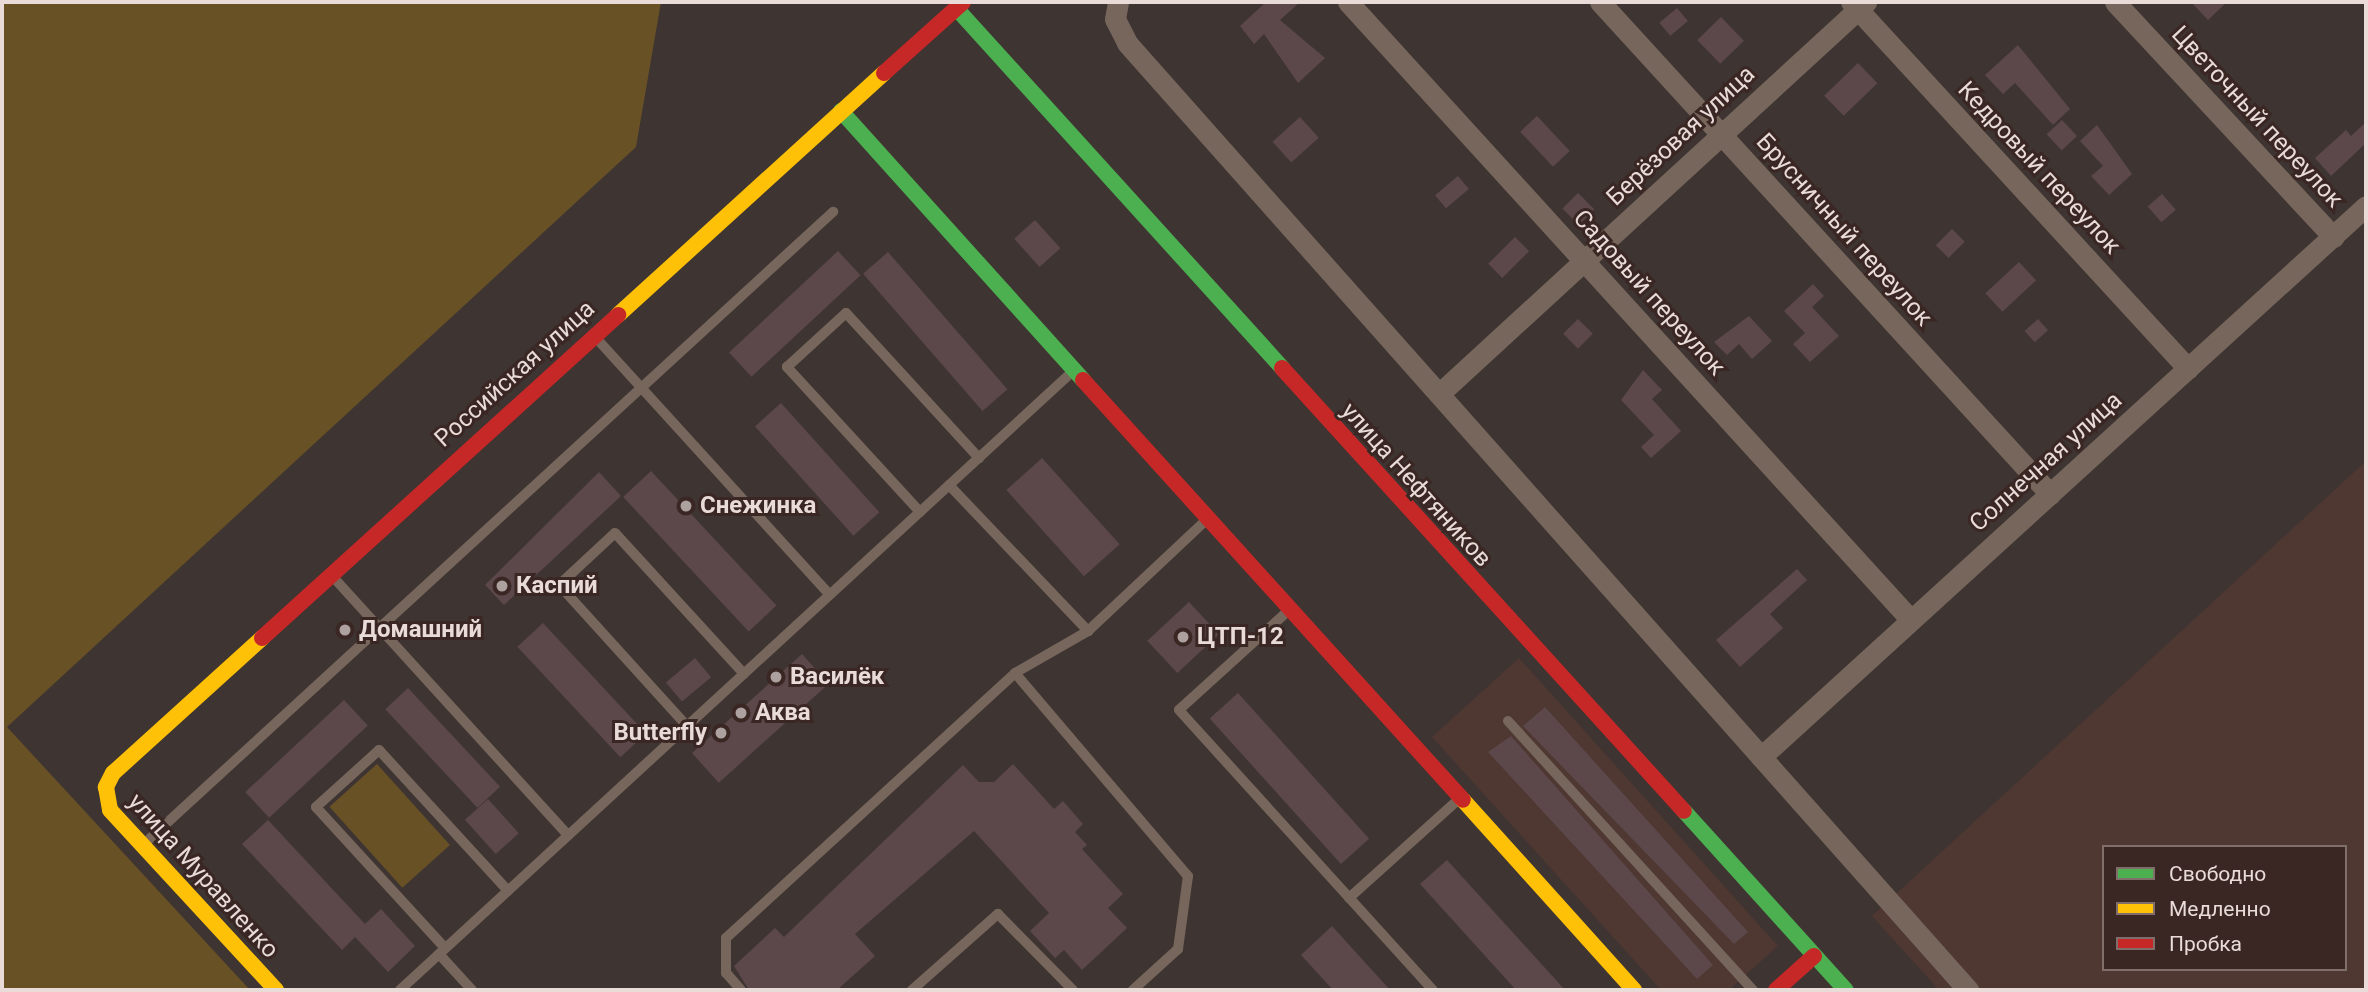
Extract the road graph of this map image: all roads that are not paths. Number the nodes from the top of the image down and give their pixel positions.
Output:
1 (1118, 2) edge
2 (1348, 2) edge
3 (1601, 2) edge
4 (2115, 2) edge
5 (957, 4) edge
6 (1858, 4) edge
7 (841, 111) junction
8 (1721, 135) junction
9 (2366, 206) edge
10 (833, 212) dead end
11 (2333, 237) junction
12 (1584, 261) junction
13 (593, 334) junction
14 (2188, 369) junction
15 (1071, 373) junction
16 (640, 387) junction
17 (1439, 394) junction
18 (979, 458) junction
19 (949, 485) junction
20 (2050, 495) junction
21 (920, 512) junction
22 (1206, 520) junction
23 (330, 573) junction
24 (830, 595) junction
25 (1289, 611) junction
26 (1911, 620) junction
27 (380, 627) junction
28 (1088, 631) junction
29 (1016, 673) junction
30 (744, 674) junction
31 (1508, 721) dead end
32 (687, 726) junction
33 (1761, 757) junction
34 (106, 787) joint
35 (1459, 799) junction
36 (568, 835) junction
37 (143, 845) junction
38 (508, 891) junction
39 (1349, 898) junction
40 (442, 951) junction
41 (1814, 956) junction
42 (276, 990) edge
43 (400, 990) edge
44 (472, 990) edge
45 (741, 990) edge
46 (912, 990) edge
47 (1073, 990) edge
48 (1133, 990) edge
49 (1433, 990) edge
50 (1634, 990) edge
51 (1753, 990) edge
52 (1776, 990) edge
53 (1846, 990) edge
54 (1968, 990) edge

1 - 17 street
2 - 12 street, Садовый переулок
3 - 8 street, Брусничный переулок
4 - 11 street, Цветочный переулок
5 - 7 main road, Российская улица
5 - 41 main road, улица Нефтяников
6 - 8 street, Берёзовая улица
6 - 14 street, Кедровый переулок
7 - 13 main road, Российская улица
7 - 15 main road
8 - 12 street, Берёзовая улица
8 - 20 street, Брусничный переулок
9 - 11 street, Солнечная улица
10 - 16 lane
11 - 14 street, Солнечная улица
12 - 17 street, Берёзовая улица
12 - 26 street, Садовый переулок
13 - 16 lane
13 - 23 main road, Российская улица
14 - 20 street, Солнечная улица
15 - 18 lane
15 - 22 main road
16 - 24 lane
16 - 27 lane
17 - 33 street
18 - 19 lane
18 - 21 lane
19 - 21 lane
19 - 28 lane
20 - 26 street, Солнечная улица
21 - 24 lane
22 - 25 main road
22 - 28 lane
23 - 27 lane
23 - 34 main road, Российская улица
24 - 30 lane
25 - 35 main road
25 - 39 lane
26 - 33 street, Солнечная улица
27 - 36 lane
27 - 37 lane
28 - 29 lane
29 - 45 lane
29 - 48 lane
30 - 32 lane
30 - 32 lane
31 - 51 lane
32 - 36 lane
33 - 54 street
34 - 37 main road, улица Муравленко
35 - 39 lane
35 - 50 main road
36 - 38 lane
37 - 42 main road, улица Муравленко
38 - 40 lane
38 - 40 lane
39 - 49 lane
40 - 43 lane
40 - 44 lane
41 - 52 main road
41 - 53 main road, улица Нефтяников
46 - 47 lane

